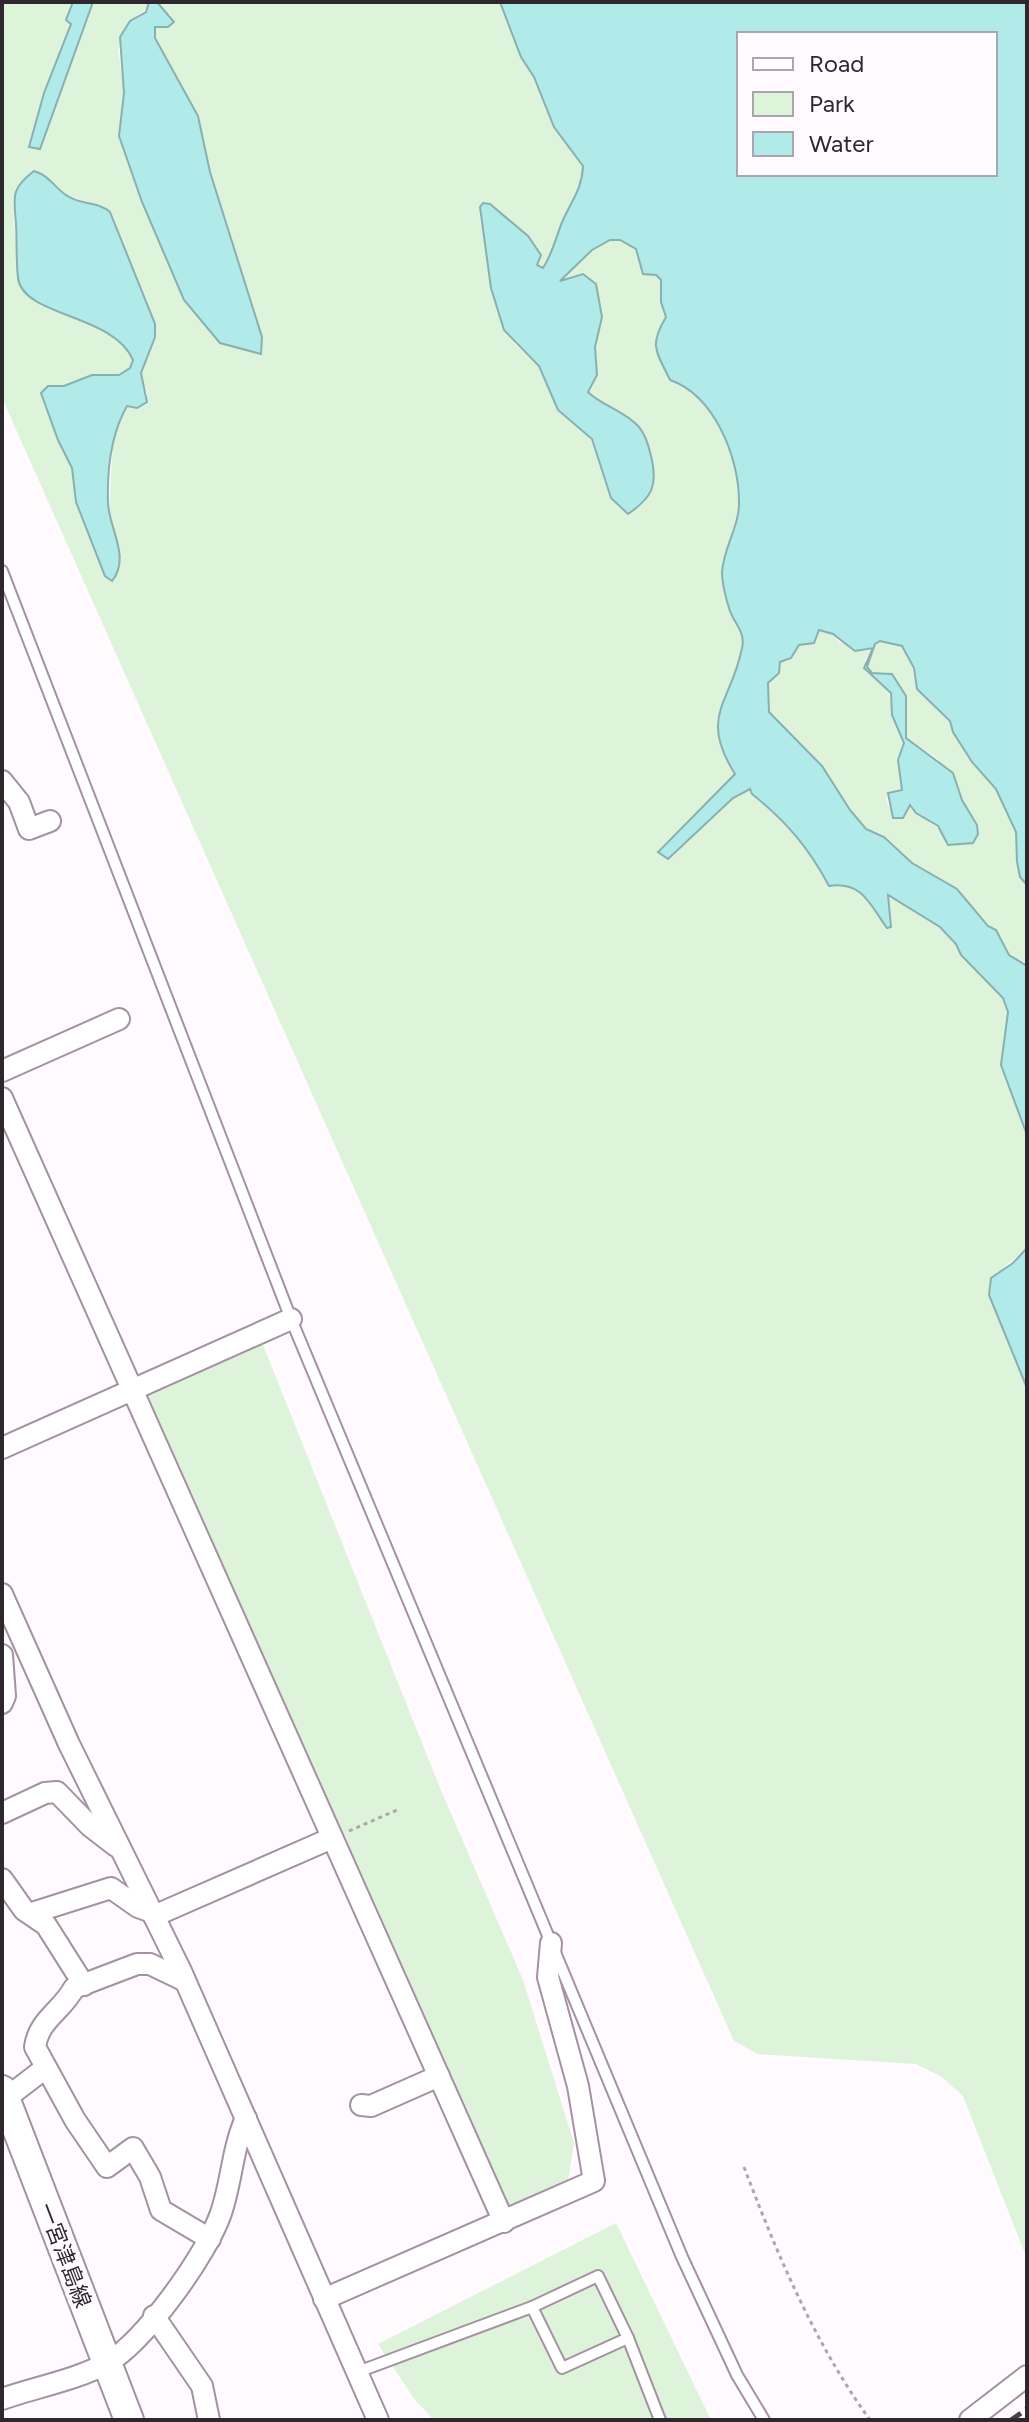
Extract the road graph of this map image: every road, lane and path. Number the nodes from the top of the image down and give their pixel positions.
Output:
1 (2, 571) edge
2 (2, 781) edge
3 (50, 821) dead end
4 (119, 1019) dead end
5 (2, 1071) edge
6 (2, 1098) edge
7 (291, 1319) junction
8 (133, 1390) junction
9 (2, 1448) edge
10 (4, 1607) edge
11 (2, 1655) edge
12 (2, 1703) edge
13 (397, 1810) dead end
14 (2, 1813) edge
15 (332, 1838) junction
16 (121, 1849) junction
17 (2, 1879) edge
18 (32, 1913) junction
19 (153, 1914) junction
20 (551, 1943) junction
21 (185, 1981) junction
22 (84, 1985) junction
23 (44, 2069) junction
24 (439, 2076) junction
25 (4, 2095) edge
26 (361, 2105) dead end
27 (246, 2118) junction
28 (744, 2167) dead end
29 (504, 2222) junction
30 (210, 2239) junction
31 (324, 2299) junction
32 (532, 2307) junction
33 (154, 2316) junction
34 (628, 2338) junction
35 (107, 2363) junction
36 (355, 2373) junction
37 (1027, 2376) edge
38 (2, 2399) edge
39 (129, 2420) edge
40 (209, 2420) edge
41 (378, 2420) edge
42 (660, 2420) edge
43 (764, 2420) edge
44 (870, 2420) edge
45 (970, 2420) edge

1 - 7 lane
2 - 3 street
4 - 5 street
6 - 8 street
7 - 8 street
7 - 20 lane
8 - 9 street
8 - 15 street
10 - 16 street
11 - 12 street
13 - 15 path
14 - 16 street
15 - 19 street
15 - 24 street
16 - 19 street
17 - 18 street
18 - 19 street
18 - 22 street
19 - 21 street
20 - 29 street
20 - 43 lane
21 - 22 street
21 - 27 street
22 - 23 street
23 - 25 street
23 - 30 street
24 - 26 street
24 - 29 street
25 - 35 main road, 一宮津島線
27 - 30 street
27 - 31 street
28 - 44 path
29 - 31 street
30 - 33 street
31 - 36 street
32 - 34 lane
32 - 34 lane
32 - 36 lane
33 - 35 street
33 - 40 street
34 - 42 lane
35 - 38 street
35 - 39 main road, 一宮津島線
36 - 41 street
37 - 45 street

